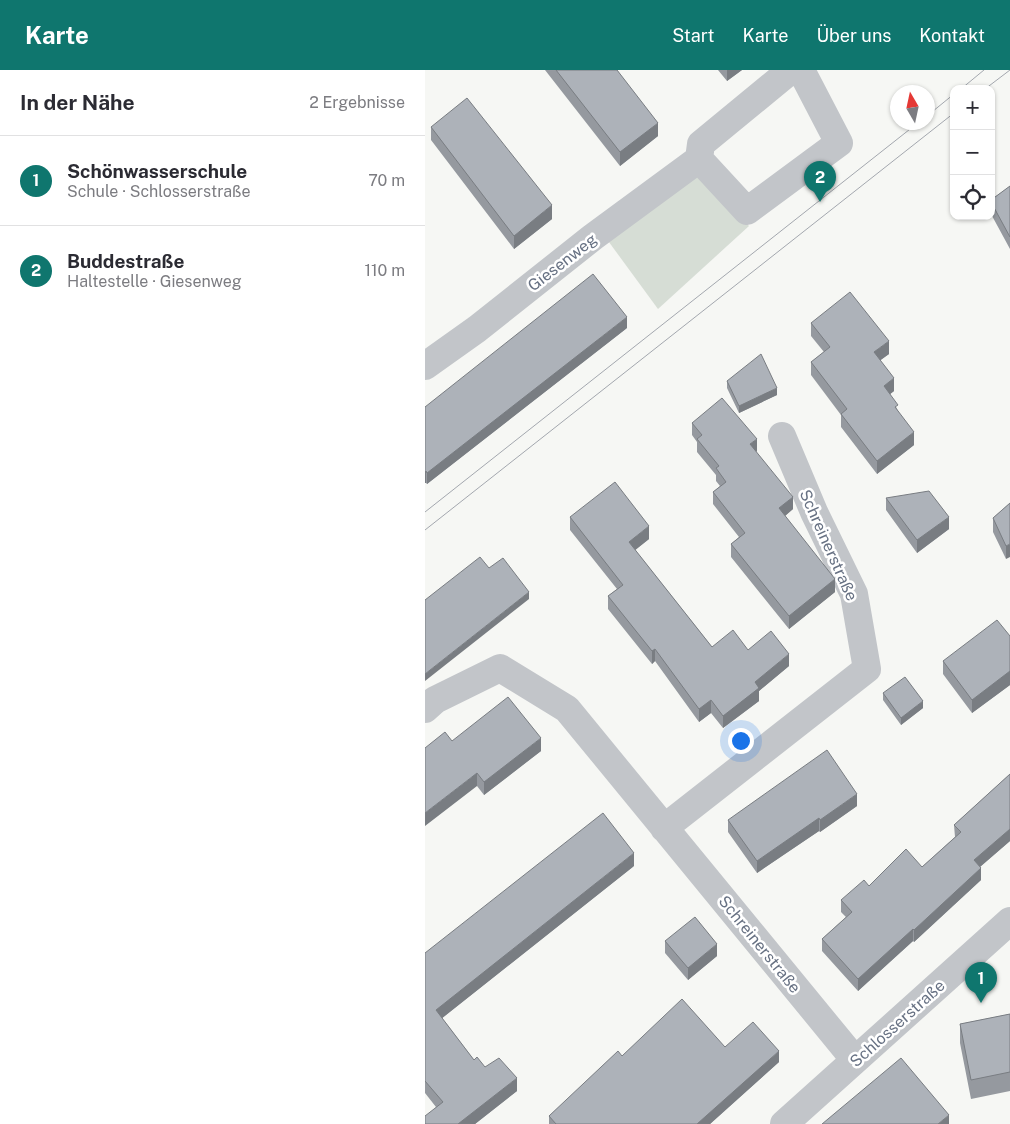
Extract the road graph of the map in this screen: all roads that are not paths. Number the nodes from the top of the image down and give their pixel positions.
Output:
1 (791, 70) edge
2 (801, 70) edge
3 (699, 159) junction
4 (425, 366) edge
5 (782, 436) dead end
6 (425, 709) edge
7 (664, 828) junction
8 (1010, 921) edge
9 (855, 1060) junction
10 (784, 1124) edge

1 - 3 street, Giesenweg
2 - 3 street
3 - 4 street, Giesenweg
5 - 7 street, Schreinerstraße
6 - 7 street, Schreinerstraße
7 - 9 street, Schreinerstraße
8 - 9 street, Schlosserstraße
9 - 10 street, Schlosserstraße

